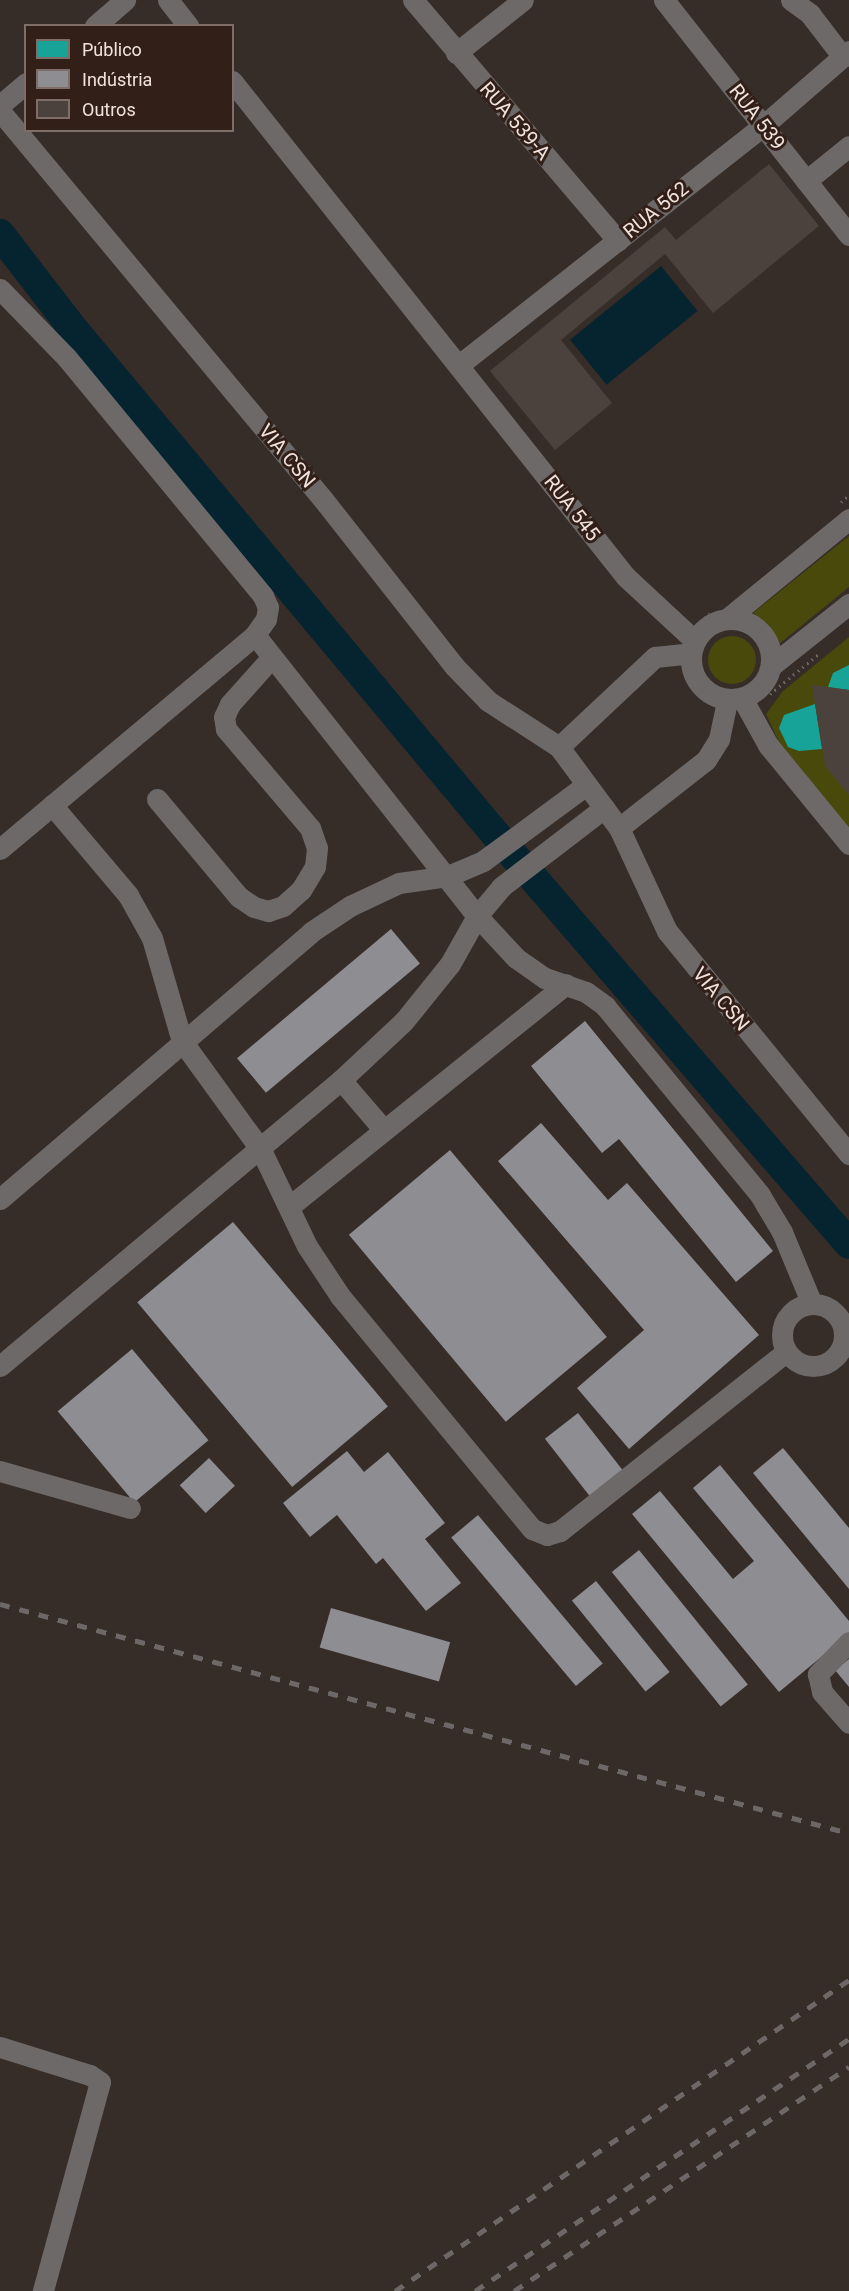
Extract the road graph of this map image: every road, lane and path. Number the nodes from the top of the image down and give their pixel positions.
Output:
1 (125, 0) edge
2 (168, 0) edge
3 (413, 0) edge
4 (523, 0) edge
5 (664, 0) edge
6 (791, 0) edge
7 (97, 24) edge
8 (186, 24) edge
9 (456, 53) junction
10 (846, 54) edge
11 (234, 84) edge
12 (24, 85) edge
13 (0, 105) edge
14 (0, 111) edge
15 (764, 124) junction
16 (849, 146) edge
17 (806, 181) junction
18 (849, 235) edge
19 (618, 241) junction
20 (2, 296) edge
21 (459, 365) junction
22 (849, 519) edge
23 (849, 604) edge
24 (727, 619) junction
25 (255, 635) junction
26 (693, 647) junction
27 (823, 651) dead end
28 (272, 657) junction
29 (771, 666) junction
30 (770, 694) dead end
31 (735, 699) junction
32 (559, 747) junction
33 (586, 785) junction
34 (157, 799) dead end
35 (52, 805) junction
36 (604, 808) junction
37 (619, 828) junction
38 (849, 844) edge
39 (0, 849) edge
40 (448, 876) junction
41 (477, 916) junction
42 (566, 984) junction
43 (182, 1041) junction
44 (341, 1080) junction
45 (384, 1130) junction
46 (261, 1150) junction
47 (849, 1154) edge
48 (2, 1193) edge
49 (290, 1206) junction
50 (812, 1304) junction
51 (844, 1310) edge
52 (786, 1352) junction
53 (845, 1356) edge
54 (0, 1366) edge
55 (0, 1471) edge
56 (130, 1508) dead end
57 (849, 1642) edge
58 (849, 1723) edge
59 (0, 2047) edge
60 (43, 2291) edge

1 - 7 street
2 - 8 street
3 - 9 street, RUA 539-A
4 - 9 street
5 - 15 street, RUA 539
6 - 10 street
9 - 19 street, RUA 539-A
10 - 15 street, RUA 562
11 - 21 street, RUA 545
12 - 13 street
14 - 32 street, VIA CSN
15 - 17 street, RUA 539
15 - 19 street, RUA 562
16 - 17 street
17 - 18 street, RUA 539
19 - 21 street, RUA 562
20 - 25 street
21 - 26 street, RUA 545
22 - 24 street
23 - 29 street
24 - 26 street
24 - 29 street
25 - 28 street
25 - 35 street
26 - 31 street
26 - 32 street
27 - 30 path
28 - 34 street
28 - 40 street
29 - 31 street
31 - 37 street
31 - 38 street
32 - 33 street, VIA CSN
33 - 36 street, VIA CSN
33 - 40 street
35 - 39 street
35 - 43 street
36 - 37 street, VIA CSN
36 - 41 street
37 - 47 street, VIA CSN
40 - 41 street
40 - 43 street
41 - 42 street
41 - 44 street
42 - 45 street
42 - 50 street
43 - 46 street
43 - 48 street
44 - 45 street
44 - 46 street
45 - 49 street
46 - 49 street
46 - 54 street
49 - 52 street
50 - 51 street
50 - 52 street
51 - 53 street
52 - 53 street
55 - 56 street
57 - 58 street
59 - 60 street

